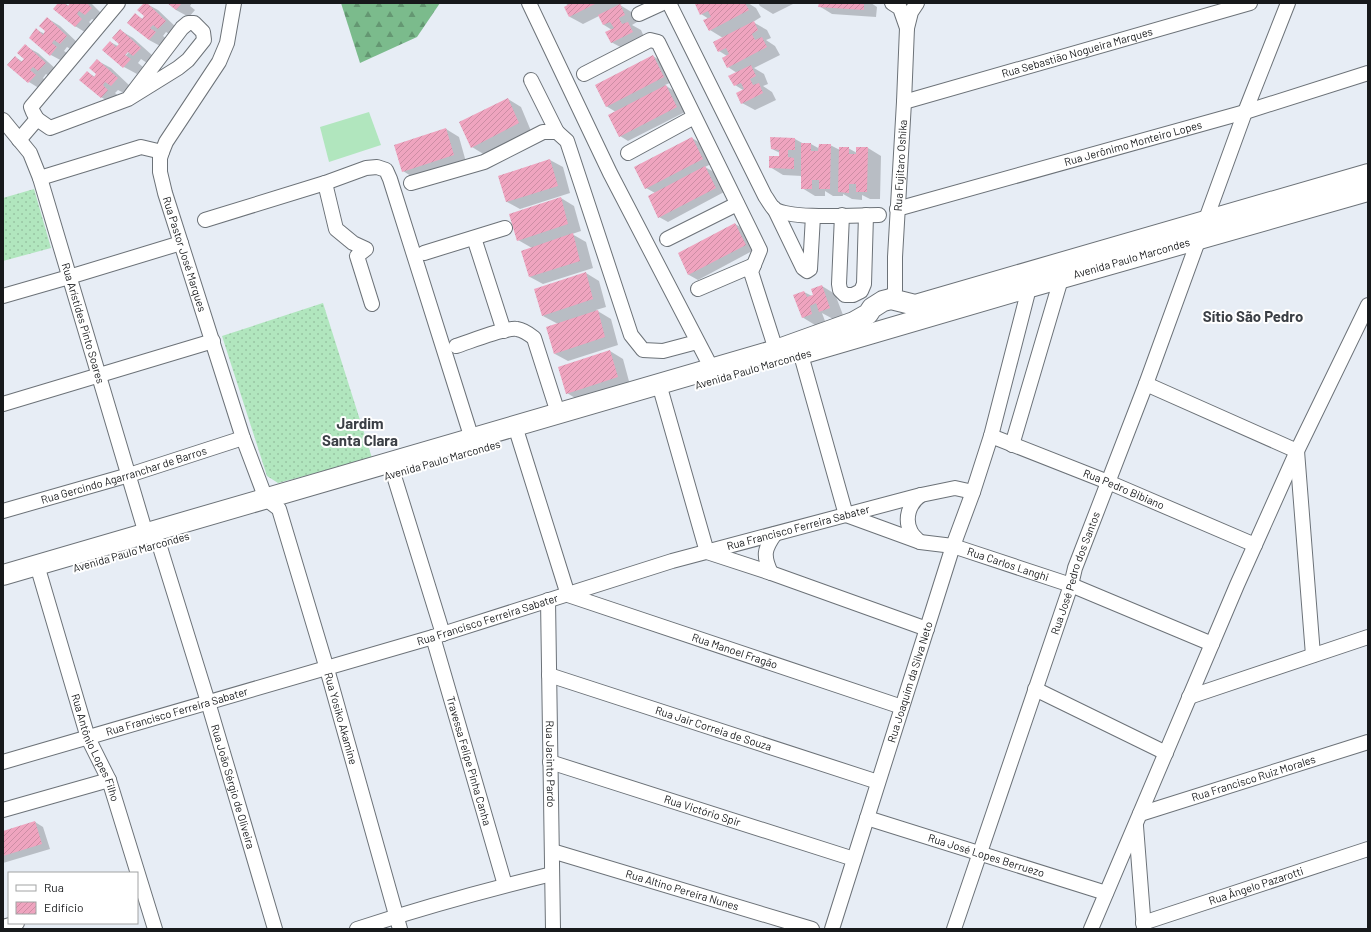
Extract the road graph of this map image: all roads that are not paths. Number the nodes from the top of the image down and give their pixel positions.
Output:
1 (118, 3) edge
2 (234, 3) edge
3 (529, 3) edge
4 (663, 3) edge
5 (669, 3) edge
6 (892, 3) edge
7 (917, 3) edge
8 (1250, 3) edge
9 (1288, 3) edge
10 (639, 14) dead end
11 (907, 28) junction
12 (1368, 73) edge
13 (584, 74) dead end
14 (531, 80) dead end
15 (128, 98) junction
16 (904, 102) junction
17 (1245, 112) junction
18 (694, 117) junction
19 (37, 119) junction
20 (3, 120) edge
21 (557, 132) junction
22 (20, 140) junction
23 (162, 152) junction
24 (628, 153) dead end
25 (1368, 174) edge
26 (40, 178) junction
27 (325, 183) junction
28 (411, 183) dead end
29 (1368, 191) edge
30 (737, 204) junction
31 (774, 208) junction
32 (897, 209) junction
33 (813, 216) junction
34 (842, 216) junction
35 (205, 220) dead end
36 (505, 228) dead end
37 (1203, 230) junction
38 (474, 238) junction
39 (667, 239) dead end
40 (181, 242) junction
41 (424, 253) dead end
42 (754, 265) junction
43 (1060, 271) junction
44 (69, 277) junction
45 (1027, 281) junction
46 (698, 289) dead end
47 (3, 296) edge
48 (893, 300) junction
49 (372, 304) dead end
50 (1368, 306) edge
51 (868, 314) junction
52 (888, 329) junction
53 (504, 331) junction
54 (213, 341) junction
55 (697, 342) junction
56 (456, 346) dead end
57 (776, 350) junction
58 (801, 355) junction
59 (712, 369) junction
60 (100, 375) junction
61 (1146, 384) junction
62 (661, 389) junction
63 (3, 404) edge
64 (558, 413) junction
65 (517, 432) junction
66 (991, 436) junction
67 (243, 438) junction
68 (472, 439) junction
69 (1012, 445) junction
70 (1297, 451) junction
71 (392, 468) junction
72 (129, 475) junction
73 (1108, 482) junction
74 (973, 492) junction
75 (921, 495) junction
76 (272, 504) junction
77 (3, 511) edge
78 (846, 515) junction
79 (775, 534) junction
80 (153, 539) junction
81 (920, 542) junction
82 (1255, 545) junction
83 (953, 546) junction
84 (707, 552) junction
85 (39, 571) junction
86 (771, 573) junction
87 (3, 575) edge
88 (1071, 585) junction
89 (3, 589) edge
90 (568, 595) junction
91 (548, 600) junction
92 (927, 629) junction
93 (438, 635) junction
94 (1368, 637) edge
95 (1212, 644) junction
96 (1313, 655) junction
97 (327, 668) junction
98 (549, 676) junction
99 (1034, 690) junction
100 (1189, 697) junction
101 (208, 702) junction
102 (902, 707) junction
103 (88, 738) junction
104 (1368, 742) edge
105 (1166, 753) junction
106 (3, 762) edge
107 (550, 762) junction
108 (109, 780) junction
109 (878, 782) junction
110 (3, 810) edge
111 (867, 818) junction
112 (1138, 818) junction
113 (1368, 849) edge
114 (552, 851) junction
115 (980, 854) junction
116 (854, 859) junction
117 (135, 872) edge
118 (552, 874) junction
119 (505, 885) junction
120 (140, 889) edge
121 (1106, 893) junction
122 (398, 923) edge
123 (14, 924) edge
124 (1144, 926) edge
125 (3, 927) edge
126 (155, 929) edge
127 (275, 929) edge
128 (357, 929) edge
129 (553, 929) edge
130 (812, 929) edge
131 (832, 929) edge
132 (954, 929) edge
133 (1091, 929) edge

1 - 19 street
2 - 23 street, Rua Pastor José Marques
3 - 55 street
4 - 10 street
5 - 31 street
6 - 11 street
7 - 11 street
8 - 16 street, Rua Sebastião Nogueira Marques
9 - 17 street, Rua José Pedro dos Santos
11 - 16 street, Rua Fujitaro Oshika
12 - 17 street, Rua Jerônimo Monteiro Lopes
13 - 18 street
14 - 21 street
15 - 15 street
15 - 19 street
16 - 32 street, Rua Fujitaro Oshika
17 - 32 street, Rua Jerônimo Monteiro Lopes
17 - 37 street, Rua José Pedro dos Santos
18 - 24 street
18 - 30 street
19 - 22 street
20 - 22 street, Rua Arístides Pinto Soares
21 - 28 street
21 - 55 street
22 - 26 street, Rua Arístides Pinto Soares
23 - 26 street
23 - 40 street, Rua Pastor José Marques
25 - 37 street, Avenida Paulo Marcondes
26 - 44 street, Rua Arístides Pinto Soares
27 - 35 street
27 - 49 street
27 - 68 street
29 - 37 street, Avenida Paulo Marcondes
30 - 39 street
30 - 42 street
31 - 33 street
31 - 33 street
32 - 48 street, Rua Fujitaro Oshika
33 - 34 street
34 - 34 street
36 - 38 street
37 - 43 street, Avenida Paulo Marcondes
37 - 61 street, Rua José Pedro dos Santos
38 - 41 street
38 - 53 street
40 - 44 street
40 - 54 street, Rua Pastor José Marques
42 - 46 street
42 - 57 street
43 - 45 street, Avenida Paulo Marcondes
43 - 69 street
44 - 47 street
44 - 60 street, Rua Arístides Pinto Soares
45 - 48 street, Avenida Paulo Marcondes
45 - 52 street, Avenida Paulo Marcondes
45 - 66 street, Rua Joaquim da Silva Neto
48 - 51 street, Avenida Paulo Marcondes
48 - 52 street
50 - 70 street
51 - 52 street
51 - 57 street, Avenida Paulo Marcondes
52 - 58 street, Avenida Paulo Marcondes
53 - 56 street
53 - 64 street
54 - 60 street
54 - 67 street, Rua Pastor José Marques
55 - 59 street
57 - 59 street, Avenida Paulo Marcondes
58 - 62 street, Avenida Paulo Marcondes
58 - 78 street
59 - 62 street, Avenida Paulo Marcondes
60 - 63 street
60 - 72 street, Rua Arístides Pinto Soares
61 - 70 street
61 - 73 street, Rua José Pedro dos Santos
62 - 64 street, Avenida Paulo Marcondes
62 - 65 street, Avenida Paulo Marcondes
62 - 84 street
64 - 65 street, Avenida Paulo Marcondes
65 - 68 street, Avenida Paulo Marcondes
65 - 71 street, Avenida Paulo Marcondes
65 - 90 street
66 - 69 street, Rua Pedro Bibiano
66 - 74 street, Rua Joaquim da Silva Neto
67 - 72 street, Rua Gercindo Agarranchar de Barros
67 - 76 street, Rua Pastor José Marques
68 - 71 street, Avenida Paulo Marcondes
69 - 73 street, Rua Pedro Bibiano
70 - 82 street
70 - 96 street
71 - 76 street, Avenida Paulo Marcondes
71 - 93 street, Travessa Felipe Pinha Canha
72 - 77 street, Rua Gercindo Agarranchar de Barros
72 - 80 street, Rua Arístides Pinto Soares
73 - 82 street, Rua Pedro Bibiano
73 - 88 street, Rua José Pedro dos Santos
74 - 75 street, Rua Francisco Ferreira Sabater
74 - 83 street, Rua Joaquim da Silva Neto
75 - 78 street, Rua Francisco Ferreira Sabater
75 - 81 street
76 - 80 street, Avenida Paulo Marcondes
76 - 97 street, Rua Yosiko Akamine
78 - 79 street, Rua Francisco Ferreira Sabater
78 - 81 street, Rua Carlos Langhi
79 - 84 street, Rua Francisco Ferreira Sabater
79 - 86 street
80 - 85 street, Avenida Paulo Marcondes
80 - 101 street, Rua João Sérgio de Oliveira
81 - 83 street, Rua Carlos Langhi
82 - 95 street
83 - 88 street, Rua Carlos Langhi
83 - 92 street, Rua Joaquim da Silva Neto
84 - 86 street
84 - 90 street, Rua Francisco Ferreira Sabater
85 - 87 street, Avenida Paulo Marcondes
85 - 89 street, Avenida Paulo Marcondes
85 - 103 street, Rua Antônio Lopes Filho
86 - 92 street
88 - 95 street, Rua Carlos Langhi
88 - 99 street, Rua José Pedro dos Santos
90 - 91 street, Rua Francisco Ferreira Sabater
90 - 102 street, Rua Manoel Fragão
91 - 93 street, Rua Francisco Ferreira Sabater
91 - 98 street, Rua Jacinto Pardo
92 - 102 street, Rua Joaquim da Silva Neto
93 - 97 street, Rua Francisco Ferreira Sabater
93 - 119 street, Travessa Felipe Pinha Canha
94 - 96 street
95 - 100 street
96 - 100 street
97 - 101 street, Rua Francisco Ferreira Sabater
97 - 122 street, Rua Yosiko Akamine
98 - 107 street, Rua Jacinto Pardo
98 - 109 street, Rua Jair Correia de Souza
99 - 105 street
99 - 115 street, Rua José Pedro dos Santos
100 - 105 street
101 - 103 street, Rua Francisco Ferreira Sabater
101 - 127 street, Rua João Sérgio de Oliveira
102 - 109 street, Rua Joaquim da Silva Neto
103 - 106 street, Rua Francisco Ferreira Sabater
103 - 108 street, Rua Antônio Lopes Filho
104 - 112 street, Rua Francisco Ruiz Morales
105 - 112 street
107 - 114 street, Rua Jacinto Pardo
107 - 116 street, Rua Victório Spir
108 - 110 street
108 - 117 street, Rua Antônio Lopes Filho
109 - 111 street, Rua Joaquim da Silva Neto
111 - 115 street, Rua José Lopes Berruezo
111 - 116 street, Rua Joaquim da Silva Neto
112 - 121 street
112 - 124 street
113 - 124 street, Rua Ângelo Pazarotti
114 - 118 street, Rua Jacinto Pardo
114 - 130 street, Rua Altino Pereira Nunes
115 - 121 street, Rua José Lopes Berruezo
115 - 132 street, Rua José Pedro dos Santos
116 - 131 street, Rua Joaquim da Silva Neto
118 - 119 street
118 - 129 street, Rua Jacinto Pardo
119 - 122 street
120 - 126 street, Rua Antônio Lopes Filho
121 - 133 street
122 - 128 street
123 - 125 street

